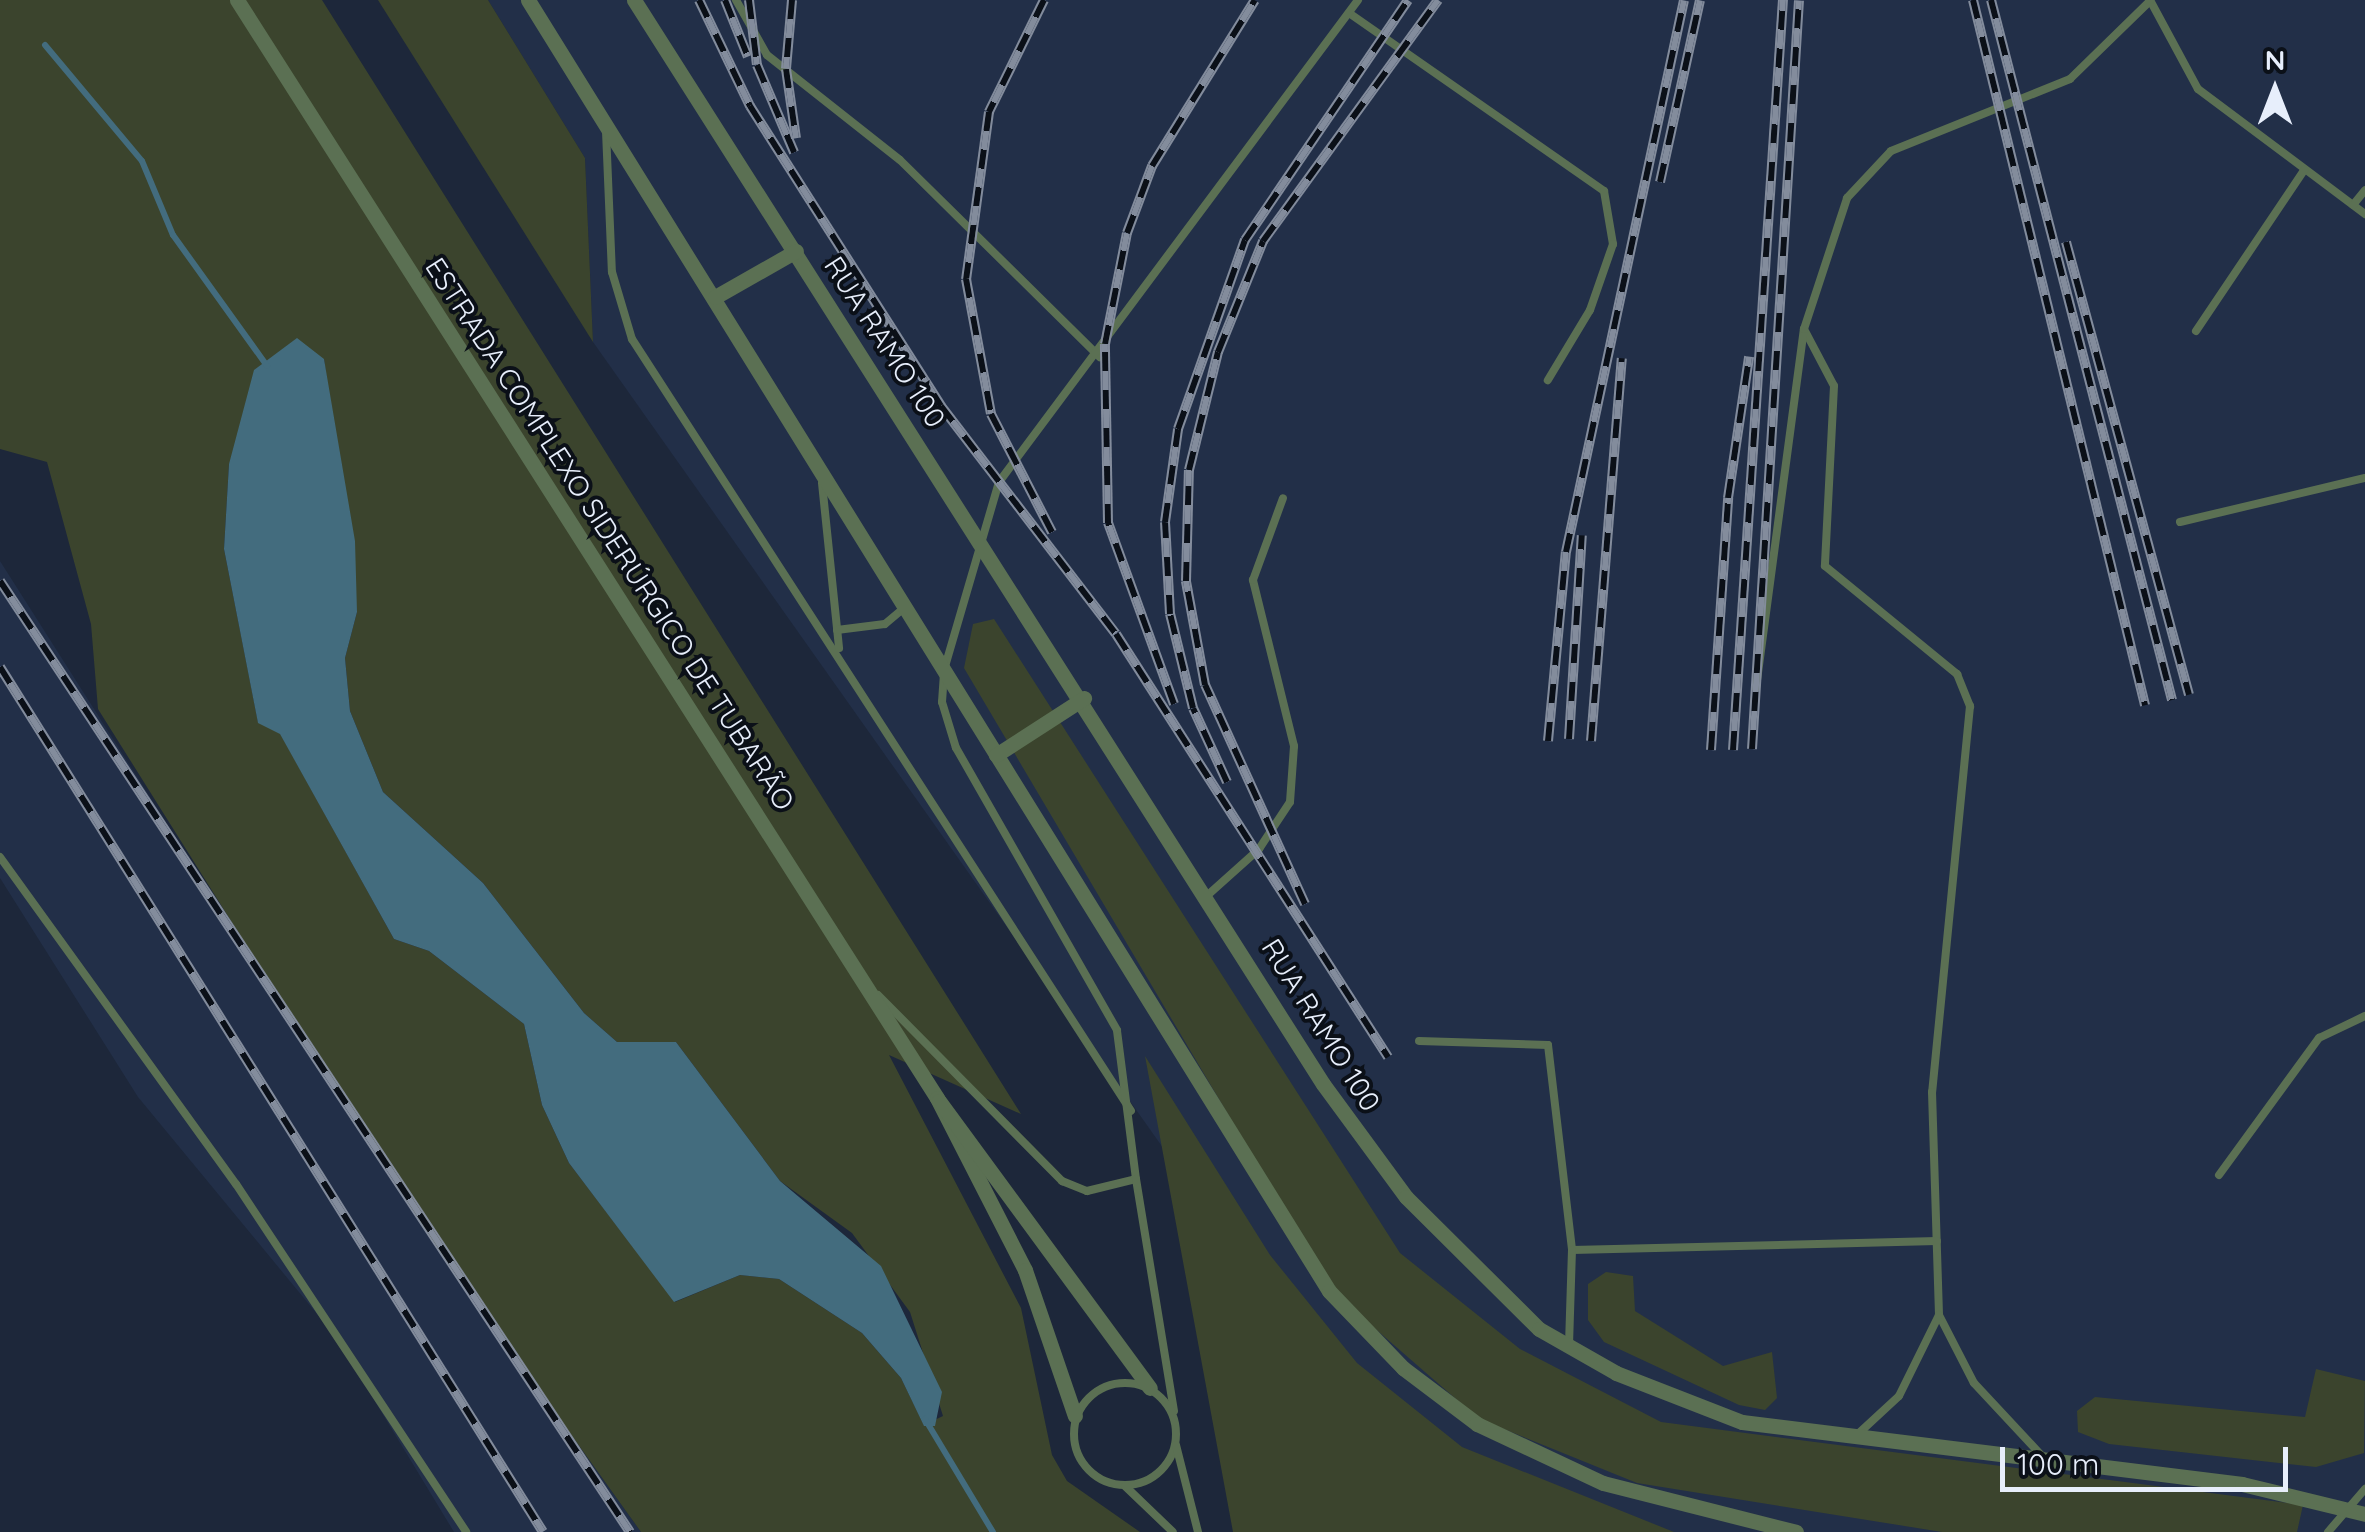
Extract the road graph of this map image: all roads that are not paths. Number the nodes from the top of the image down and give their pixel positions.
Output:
1 (238, 0) edge
2 (528, 0) edge
3 (634, 0) edge
4 (736, 0) edge
5 (1358, 0) edge
6 (2150, 1) edge
7 (1349, 13) junction
8 (606, 126) junction
9 (2304, 170) junction
10 (2365, 190) edge
11 (2353, 205) junction
12 (2365, 214) edge
13 (796, 252) junction
14 (716, 297) junction
15 (1804, 329) junction
16 (2196, 331) dead end
17 (1100, 357) junction
18 (1548, 380) dead end
19 (820, 468) junction
20 (2365, 478) edge
21 (1283, 498) dead end
22 (2180, 522) dead end
23 (978, 532) junction
24 (905, 607) junction
25 (837, 630) junction
26 (840, 652) junction
27 (944, 670) junction
28 (1756, 688) dead end
29 (1084, 698) junction
30 (996, 755) junction
31 (0, 858) edge
32 (1210, 893) junction
33 (868, 984) junction
34 (2365, 1016) edge
35 (1419, 1041) dead end
36 (936, 1098) junction
37 (1132, 1112) junction
38 (2219, 1175) dead end
39 (1136, 1179) junction
40 (1937, 1241) junction
41 (1572, 1250) junction
42 (1939, 1315) junction
43 (1569, 1346) junction
44 (1150, 1388) junction
45 (1075, 1416) junction
46 (1176, 1425) junction
47 (1848, 1442) junction
48 (1176, 1445) junction
49 (2049, 1463) junction
50 (1125, 1486) junction
51 (2365, 1489) edge
52 (2343, 1504) junction
53 (2365, 1514) edge
54 (466, 1532) edge
55 (1173, 1532) edge
56 (1198, 1532) edge
57 (1796, 1532) edge
58 (2328, 1532) edge

1 - 33 street, ESTRADA COMPLEXO SIDERÚRGICO DE TUBARÃO
2 - 8 street
3 - 13 street, RUA RAMO 100
4 - 17 lane
5 - 7 lane
6 - 9 lane
6 - 15 lane
7 - 17 lane
7 - 18 lane
8 - 14 street
8 - 26 lane
9 - 11 lane
9 - 16 lane
10 - 11 lane
11 - 12 lane
13 - 14 street
13 - 23 street, RUA RAMO 100
14 - 19 street
15 - 28 lane
15 - 40 lane
17 - 23 lane
19 - 24 street
19 - 25 lane
20 - 22 lane
21 - 32 lane
23 - 27 lane
23 - 29 street, RUA RAMO 100
24 - 25 lane
24 - 27 street
25 - 26 lane
26 - 37 lane
27 - 30 street
27 - 37 lane
29 - 30 street
29 - 32 street, RUA RAMO 100
30 - 57 street
31 - 54 lane
32 - 43 street, RUA RAMO 100
33 - 36 street, ESTRADA COMPLEXO SIDERÚRGICO DE TUBARÃO
33 - 39 lane
34 - 38 lane
35 - 41 lane
36 - 44 street, ESTRADA COMPLEXO SIDERÚRGICO DE TUBARÃO
36 - 45 street, ESTRADA COMPLEXO SIDERÚRGICO DE TUBARÃO
37 - 39 lane
39 - 46 lane
40 - 41 lane
40 - 42 lane
41 - 43 lane
42 - 47 lane
42 - 49 lane
43 - 47 street, RUA RAMO 100
44 - 45 lane
44 - 46 lane, ESTRADA COMPLEXO SIDERÚRGICO DE TUBARÃO
45 - 50 lane, ESTRADA COMPLEXO SIDERÚRGICO DE TUBARÃO
46 - 48 lane
47 - 49 street, RUA RAMO 100
48 - 50 lane
48 - 56 lane
49 - 52 street, RUA RAMO 100
50 - 55 lane, ESTRADA COMPLEXO SIDERÚRGICO DE TUBARÃO
51 - 52 lane
52 - 53 street, RUA RAMO 100
52 - 58 lane

